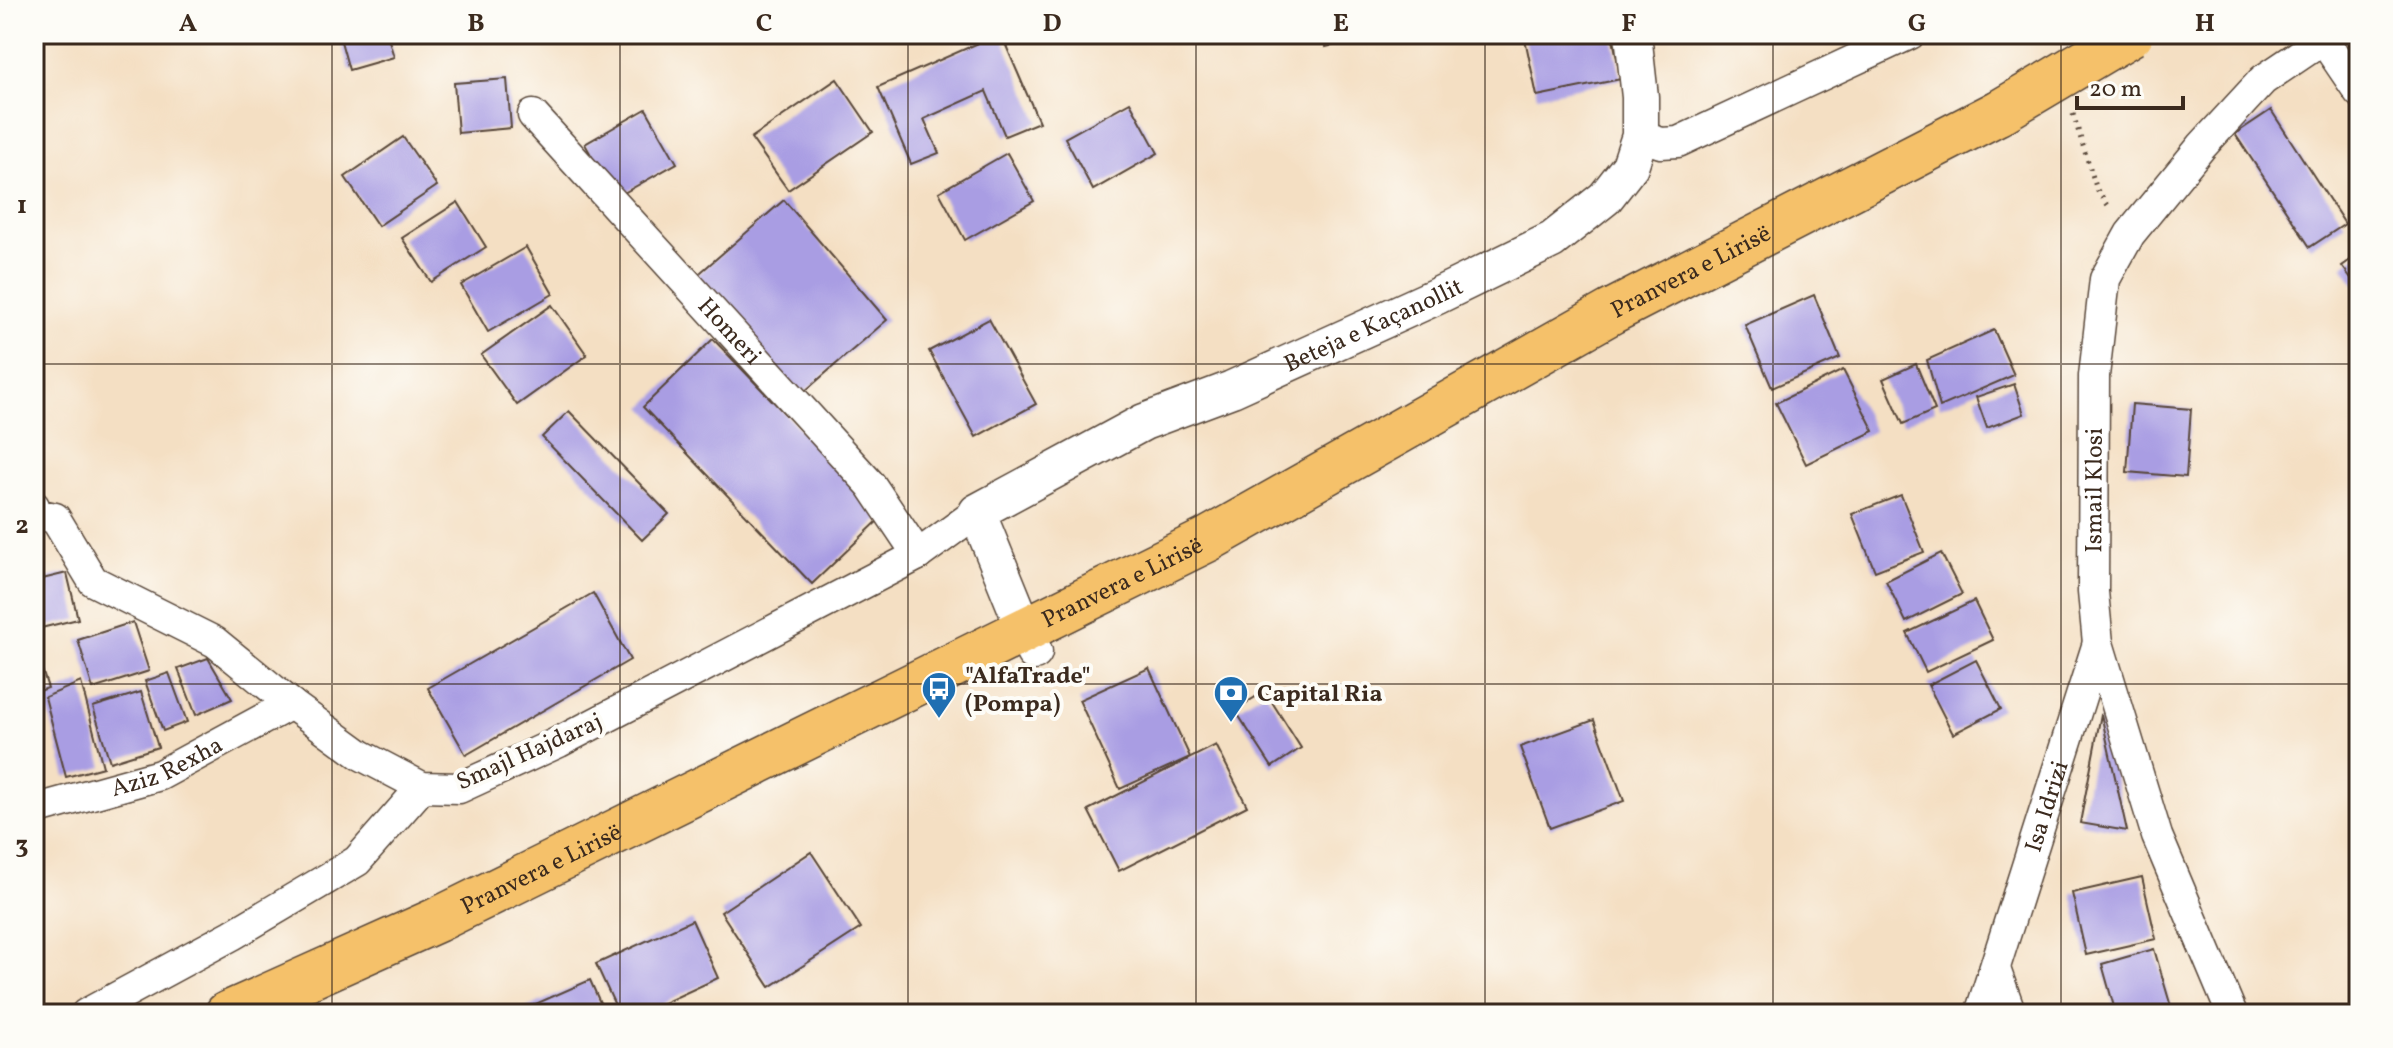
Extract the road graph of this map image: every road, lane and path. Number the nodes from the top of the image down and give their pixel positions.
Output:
1 (1633, 34) edge
2 (1910, 34) edge
3 (2131, 34) edge
4 (2327, 36) edge
5 (2359, 92) edge
6 (2072, 107) dead end
7 (533, 115) dead end
8 (1640, 136) junction
9 (2130, 234) junction
10 (34, 506) edge
11 (977, 512) junction
12 (918, 555) junction
13 (1029, 640) junction
14 (2098, 643) junction
15 (291, 704) junction
16 (422, 787) junction
17 (34, 810) edge
18 (1995, 969) junction
19 (86, 1014) edge
20 (227, 1014) edge
21 (280, 1014) edge
22 (1980, 1014) edge
23 (2011, 1014) edge
24 (2232, 1014) edge

1 - 8 street, Beteja e Kaçanollit
2 - 8 street
3 - 13 main road, Pranvera e Lirisë, bridge
4 - 5 street
4 - 9 street, Ismail Klosi
6 - 9 path
7 - 12 street, Homeri
8 - 11 street, Beteja e Kaçanollit
9 - 14 street, Ismail Klosi
10 - 15 street, Smajl Hajdaraj
11 - 12 street, Smajl Hajdaraj
11 - 13 street
12 - 16 street, Smajl Hajdaraj
13 - 20 main road, Pranvera e Lirisë
13 - 21 main road, Pranvera e Lirisë
14 - 18 street, Isa Idrizi
14 - 24 street, Ismail Klosi
15 - 16 street, Smajl Hajdaraj
15 - 17 street, Aziz Rexha
16 - 19 street
18 - 22 street, Isa Idrizi
18 - 23 street

